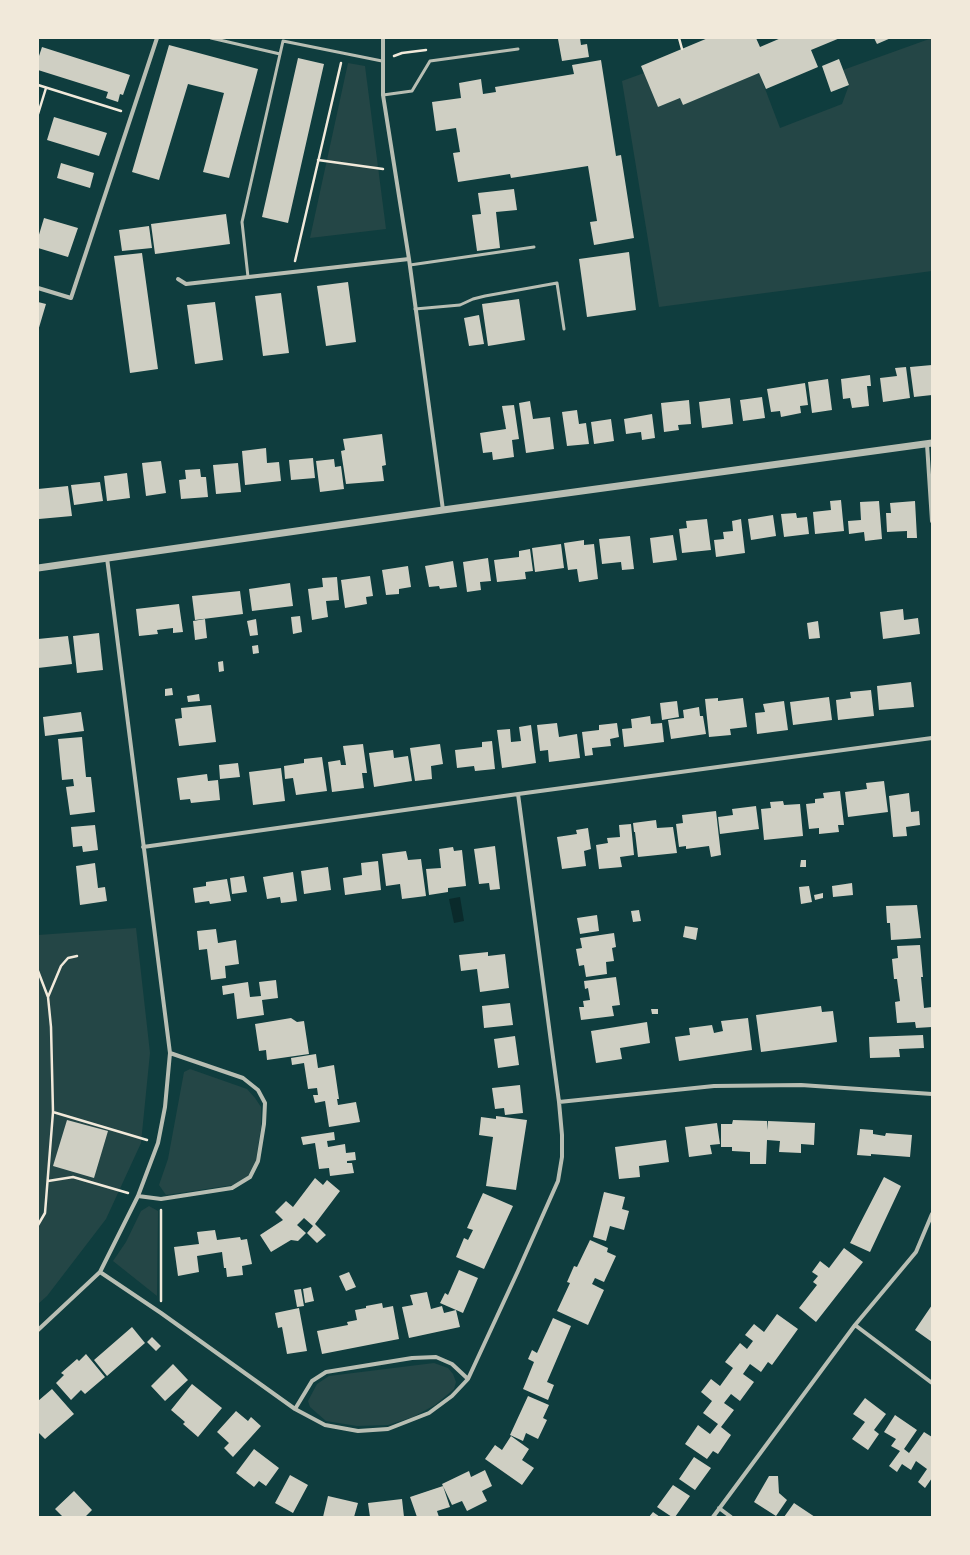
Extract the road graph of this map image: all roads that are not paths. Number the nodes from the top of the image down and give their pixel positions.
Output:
1 (157, 38) edge
2 (211, 38) edge
3 (383, 38) edge
4 (518, 49) dead end
5 (280, 54) junction
6 (382, 61) junction
7 (383, 95) junction
8 (534, 246) dead end
9 (409, 259) junction
10 (410, 265) junction
11 (248, 276) junction
12 (178, 279) dead end
13 (38, 288) edge
14 (415, 309) junction
15 (564, 329) dead end
16 (930, 443) edge
17 (443, 510) junction
18 (932, 521) edge
19 (107, 558) junction
20 (38, 568) edge
21 (932, 738) edge
22 (518, 794) junction
23 (143, 847) junction
24 (170, 1053) junction
25 (932, 1094) edge
26 (559, 1102) junction
27 (138, 1196) junction
28 (932, 1214) edge
29 (100, 1272) junction
30 (855, 1325) junction
31 (38, 1330) edge
32 (468, 1378) junction
33 (932, 1383) edge
34 (295, 1409) junction
35 (719, 1508) junction
36 (713, 1517) edge
37 (731, 1517) edge

1 - 13 street
2 - 5 lane
3 - 6 street
4 - 7 lane
5 - 6 lane
5 - 11 lane
6 - 7 street
7 - 9 street
8 - 10 lane
9 - 10 street
9 - 11 street
10 - 14 street
11 - 12 street
14 - 15 lane
14 - 17 street
16 - 17 street
16 - 18 street
17 - 19 street
19 - 20 street
19 - 23 street
21 - 22 street
22 - 23 street
22 - 26 street
23 - 24 street
24 - 27 street
24 - 27 street
25 - 26 street
26 - 32 street
27 - 29 street
28 - 30 street
29 - 31 street
29 - 34 street
30 - 33 street
30 - 35 street
32 - 34 street
32 - 34 street
35 - 36 street
35 - 37 street

